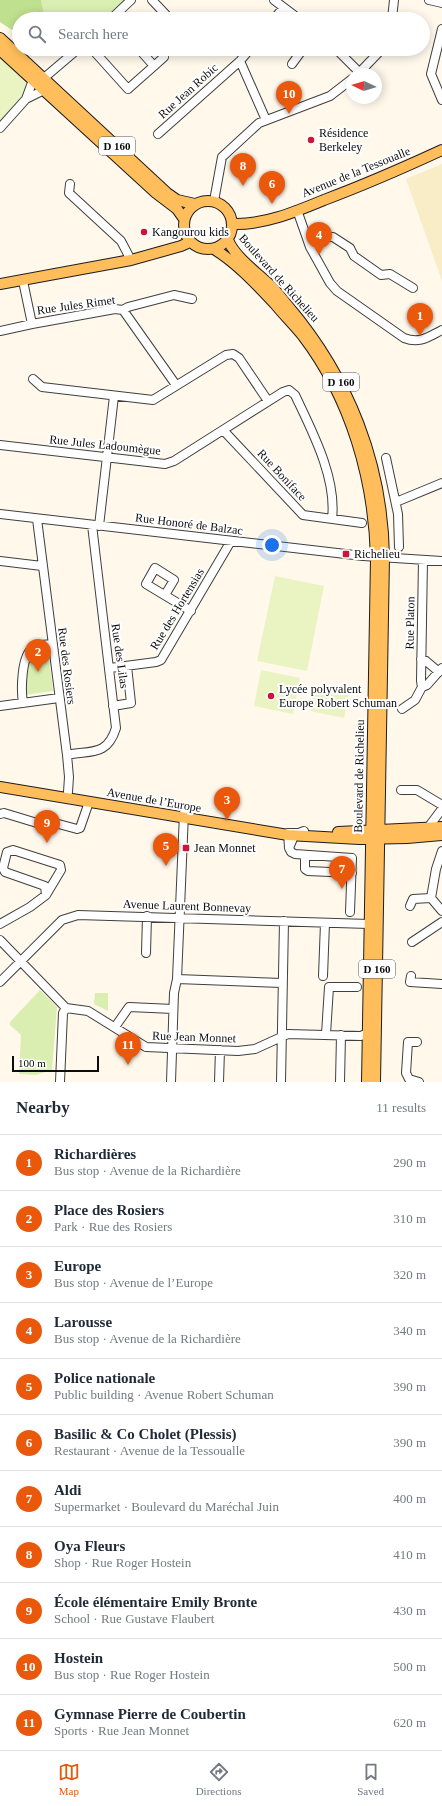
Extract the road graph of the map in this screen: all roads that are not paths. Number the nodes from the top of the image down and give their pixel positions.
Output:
1 (131, 0) edge
2 (152, 0) edge
3 (274, 0) edge
4 (394, 0) edge
5 (429, 0) edge
6 (442, 4) edge
7 (283, 8) junction
8 (118, 12) edge
9 (163, 12) edge
10 (280, 12) edge
11 (289, 12) edge
12 (393, 12) edge
13 (442, 29) edge
14 (0, 38) edge
15 (12, 49) edge
16 (0, 50) edge
17 (20, 56) edge
18 (70, 56) edge
19 (98, 56) edge
20 (145, 56) edge
21 (244, 56) edge
22 (298, 56) edge
23 (343, 56) edge
24 (375, 56) edge
25 (164, 57) dead end
26 (240, 61) junction
27 (292, 64) dead end
28 (154, 66) junction
29 (354, 68) edge
30 (364, 68) edge
31 (44, 78) junction
32 (33, 80) junction
33 (346, 84) edge
34 (44, 90) junction
35 (26, 99) junction
36 (442, 100) edge
37 (266, 120) junction
38 (0, 128) edge
39 (158, 134) dead end
40 (442, 150) edge
41 (70, 184) dead end
42 (214, 201) junction
43 (195, 204) junction
44 (297, 210) junction
45 (184, 219) junction
46 (232, 224) junction
47 (228, 240) junction
48 (190, 242) junction
49 (310, 247) junction
50 (214, 249) junction
51 (131, 260) junction
52 (24, 281) junction
53 (0, 284) edge
54 (413, 288) dead end
55 (192, 299) dead end
56 (123, 310) junction
57 (32, 324) junction
58 (442, 330) edge
59 (0, 331) edge
60 (33, 379) dead end
61 (176, 386) junction
62 (114, 396) junction
63 (268, 401) junction
64 (223, 430) junction
65 (0, 446) edge
66 (107, 458) junction
67 (386, 458) dead end
68 (442, 483) edge
69 (396, 502) junction
70 (0, 514) edge
71 (37, 519) junction
72 (332, 519) junction
73 (362, 523) dead end
74 (95, 525) junction
75 (231, 541) junction
76 (399, 547) dead end
77 (380, 558) junction
78 (423, 560) junction
79 (0, 561) edge
80 (442, 561) edge
81 (42, 566) junction
82 (165, 595) dead end
83 (191, 611) junction
84 (52, 644) junction
85 (421, 660) junction
86 (127, 666) junction
87 (110, 668) junction
88 (440, 670) edge
89 (422, 687) junction
90 (59, 698) junction
91 (23, 703) junction
92 (0, 706) edge
93 (113, 706) junction
94 (402, 709) dead end
95 (67, 755) junction
96 (0, 782) edge
97 (0, 787) edge
98 (401, 790) dead end
99 (68, 792) junction
100 (89, 802) junction
101 (442, 805) edge
102 (442, 809) edge
103 (0, 814) edge
104 (184, 815) junction
105 (442, 827) edge
106 (304, 831) junction
107 (377, 832) junction
108 (431, 832) junction
109 (291, 835) junction
110 (442, 835) edge
111 (442, 851) edge
112 (305, 855) junction
113 (352, 873) junction
114 (46, 895) junction
115 (431, 898) junction
116 (410, 906) dead end
117 (442, 911) edge
118 (350, 912) dead end
119 (147, 916) junction
120 (180, 917) junction
121 (284, 921) junction
122 (325, 922) junction
123 (442, 922) edge
124 (0, 924) edge
125 (369, 924) junction
126 (0, 940) edge
127 (412, 942) dead end
128 (146, 954) dead end
129 (21, 961) junction
130 (323, 976) dead end
131 (411, 976) dead end
132 (177, 979) junction
133 (0, 982) edge
134 (282, 983) junction
135 (442, 984) edge
136 (357, 987) dead end
137 (66, 1008) junction
138 (173, 1009) junction
139 (115, 1027) junction
140 (367, 1033) junction
141 (326, 1034) junction
142 (341, 1035) junction
143 (281, 1036) junction
144 (417, 1042) dead end
145 (172, 1049) junction
146 (220, 1050) junction
147 (60, 1082) edge
148 (171, 1082) edge
149 (219, 1082) edge
150 (281, 1082) edge
151 (340, 1082) edge
152 (367, 1082) edge
153 (375, 1082) edge
154 (419, 1082) edge

1 - 8 street
2 - 9 street
3 - 7 street
4 - 12 street
5 - 6 street
7 - 10 street
7 - 11 street
13 - 36 street
14 - 15 main road, D 160
16 - 32 main road, D 160
17 - 31 main road, D 160
18 - 31 street
19 - 28 street
20 - 28 street
21 - 26 street, Rue Jean Robic
22 - 27 street
23 - 29 street
24 - 30 street
25 - 28 street
26 - 37 street
26 - 39 street, Rue Jean Robic
31 - 43 main road, D 160
32 - 34 main road, D 160
32 - 35 street
33 - 37 street
34 - 35 street
34 - 45 main road, D 160
35 - 38 street
37 - 42 street
40 - 44 main road, Avenue de la Tessoualle
41 - 51 street
42 - 43 main road
42 - 46 main road
43 - 45 main road
44 - 46 main road, Avenue de la Tessoualle
44 - 49 street
45 - 48 main road
46 - 47 main road
47 - 50 main road
47 - 77 main road, Boulevard de Richelieu / D 160
48 - 50 main road
48 - 51 main road
49 - 54 street
49 - 58 street
50 - 77 main road, Boulevard de Richelieu / D 160
51 - 52 main road
52 - 53 main road
52 - 57 street, Rue Jules Rimet
55 - 56 street
56 - 57 street, Rue Jules Rimet
56 - 61 street, Rue Jules Rimet
57 - 59 street
60 - 62 street
61 - 62 street
61 - 63 street
62 - 66 street, Rue des Lilas
63 - 64 street, Rue Jules Ladoumègue
63 - 72 street, Rue Jules Ladoumègue
64 - 66 street, Rue Jules Ladoumègue
64 - 72 street, Rue Boniface
65 - 66 street, Rue Jules Ladoumègue
66 - 74 street, Rue des Lilas
67 - 69 street
68 - 69 street
69 - 76 street
70 - 71 street, Rue Honoré de Balzac
71 - 74 street, Rue Honoré de Balzac
71 - 81 street, Rue des Rosiers
72 - 73 street, Rue Boniface
74 - 75 street, Rue Honoré de Balzac
74 - 87 street, Rue des Lilas
75 - 77 street, Rue Honoré de Balzac
75 - 83 street, Rue des Hortensias
77 - 78 street, Rue Honoré de Balzac
77 - 107 main road, Boulevard de Richelieu / D 160
78 - 80 street, Rue Honoré de Balzac
78 - 85 street, Rue Platon
79 - 81 street
81 - 84 street, Rue des Rosiers
82 - 83 street
83 - 86 street, Rue des Hortensias
84 - 90 street, Rue des Rosiers
84 - 91 street
85 - 88 street
85 - 89 street, Rue Platon
86 - 87 street, Rue des Hortensias
86 - 93 street
87 - 93 street, Rue des Lilas
88 - 89 street
89 - 94 street
90 - 91 street
90 - 95 street, Rue des Rosiers
91 - 92 street
93 - 95 street, Rue des Lilas
95 - 99 street, Rue des Rosiers
96 - 99 main road, Avenue de l’Europe
97 - 100 main road, Avenue de l’Europe
98 - 101 street
99 - 104 main road, Avenue de l’Europe
100 - 103 street
100 - 104 main road, Avenue de l’Europe
102 - 108 street
104 - 106 main road, Avenue de l’Europe
104 - 109 main road, Avenue de l’Europe
104 - 120 street
105 - 108 main road
106 - 107 main road, Avenue de l’Europe
106 - 109 street
107 - 108 main road
107 - 109 main road, Avenue de l’Europe
107 - 125 main road, Boulevard de Richelieu / D 160
107 - 153 main road, D 160
108 - 110 main road
109 - 112 street
111 - 115 street
112 - 113 street
112 - 113 street
113 - 118 street
114 - 114 street
114 - 124 street
115 - 116 street
115 - 117 street
119 - 120 street, Avenue Laurent Bonnevay
119 - 128 street
119 - 129 street, Avenue Laurent Bonnevay
120 - 121 street, Avenue Laurent Bonnevay
120 - 132 street
121 - 122 street, Avenue Laurent Bonnevay
121 - 134 street
122 - 125 street, Avenue Laurent Bonnevay
122 - 130 street
123 - 127 street
125 - 140 main road, D 160
126 - 129 street
129 - 133 street, Avenue Laurent Bonnevay
129 - 137 street
131 - 135 street
132 - 134 street
132 - 138 street
134 - 143 street
136 - 141 street
137 - 139 street, Rue Jean Monnet
137 - 147 street
138 - 139 street
138 - 145 street
139 - 145 street, Rue Jean Monnet
140 - 142 street, Rue Jean Monnet
140 - 152 main road, D 160
141 - 142 street, Rue Jean Monnet
141 - 143 street, Rue Jean Monnet
142 - 151 street
143 - 146 street, Rue Jean Monnet
143 - 150 street
144 - 154 street
145 - 146 street, Rue Jean Monnet
145 - 148 street
146 - 149 street

